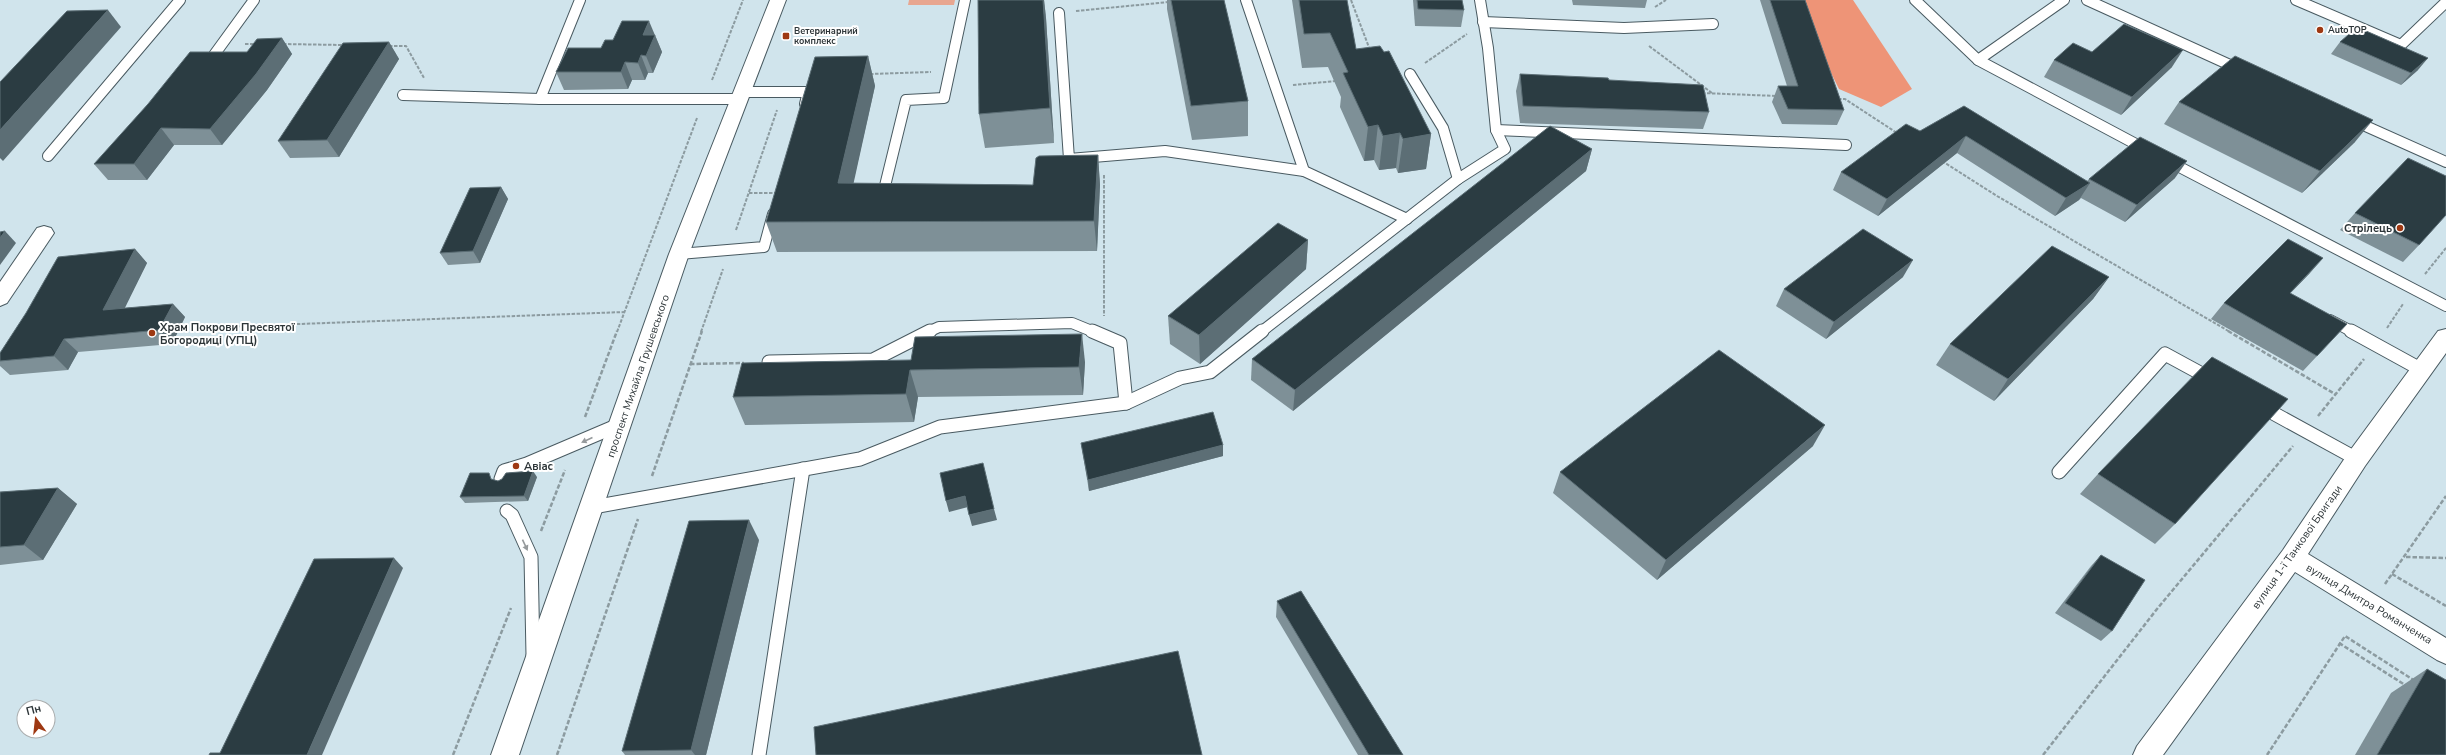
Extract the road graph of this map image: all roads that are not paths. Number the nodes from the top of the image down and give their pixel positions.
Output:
1 (180, 0) edge
2 (254, 0) edge
3 (580, 0) edge
4 (778, 0) edge
5 (965, 0) edge
6 (1246, 0) edge
7 (1480, 0) edge
8 (1915, 0) edge
9 (2064, 0) edge
10 (2087, 0) edge
11 (2296, 0) edge
12 (2446, 2) edge
13 (1059, 13) dead end
14 (1483, 22) junction
15 (1713, 24) dead end
16 (214, 55) edge
17 (1978, 60) junction
18 (2247, 72) edge
19 (1410, 74) road end
20 (403, 96) dead end
21 (741, 96) junction
22 (540, 99) junction
23 (802, 113) edge
24 (2342, 115) edge
25 (1496, 130) junction
26 (1846, 145) dead end
27 (48, 156) dead end
28 (2446, 162) edge
29 (1304, 171) junction
30 (1458, 179) junction
31 (779, 193) edge
32 (899, 194) edge
33 (1407, 219) junction
34 (44, 233) dead end
35 (679, 254) junction
36 (0, 298) edge
37 (2446, 306) edge
38 (2322, 315) edge
39 (2446, 337) edge
40 (769, 362) edge
41 (2422, 370) junction
42 (2225, 387) edge
43 (2252, 402) edge
44 (1126, 404) junction
45 (622, 424) junction
46 (2357, 459) junction
47 (803, 469) junction
48 (2059, 472) dead end
49 (501, 479) edge
50 (593, 506) junction
51 (507, 510) dead end
52 (2292, 557) junction
53 (2446, 652) edge
54 (533, 672) junction
55 (505, 755) edge
56 (759, 755) edge
57 (2147, 755) edge

1 - 27 lane
2 - 16 lane
3 - 22 lane
4 - 21 street, проспект Михайла Грушевського
5 - 32 lane
6 - 29 lane
7 - 14 lane
8 - 17 lane
9 - 17 lane
10 - 18 lane
11 - 12 lane
13 - 29 lane
14 - 15 lane
14 - 25 lane
17 - 37 lane
19 - 30 lane
20 - 22 lane
21 - 22 lane
21 - 23 lane
21 - 35 street, проспект Михайла Грушевського
24 - 28 lane
25 - 26 lane
25 - 30 lane
29 - 33 lane
30 - 33 lane
31 - 35 lane
33 - 44 lane
34 - 36 street
35 - 45 street, проспект Михайла Грушевського
38 - 41 lane
39 - 41 street, вулиця 1-ї Танкової Бригади
40 - 44 lane
41 - 46 street, вулиця 1-ї Танкової Бригади
42 - 48 lane
43 - 46 lane
44 - 47 lane
45 -> 49 lane
45 - 50 street, проспект Михайла Грушевського
46 - 52 street, вулиця 1-ї Танкової Бригади
47 - 50 lane
47 - 56 lane
50 - 54 street, проспект Михайла Грушевського
51 -> 54 lane
52 - 53 street, вулиця Дмитра Романченка
52 - 57 street, вулиця 1-ї Танкової Бригади
54 - 55 street, проспект Михайла Грушевського

